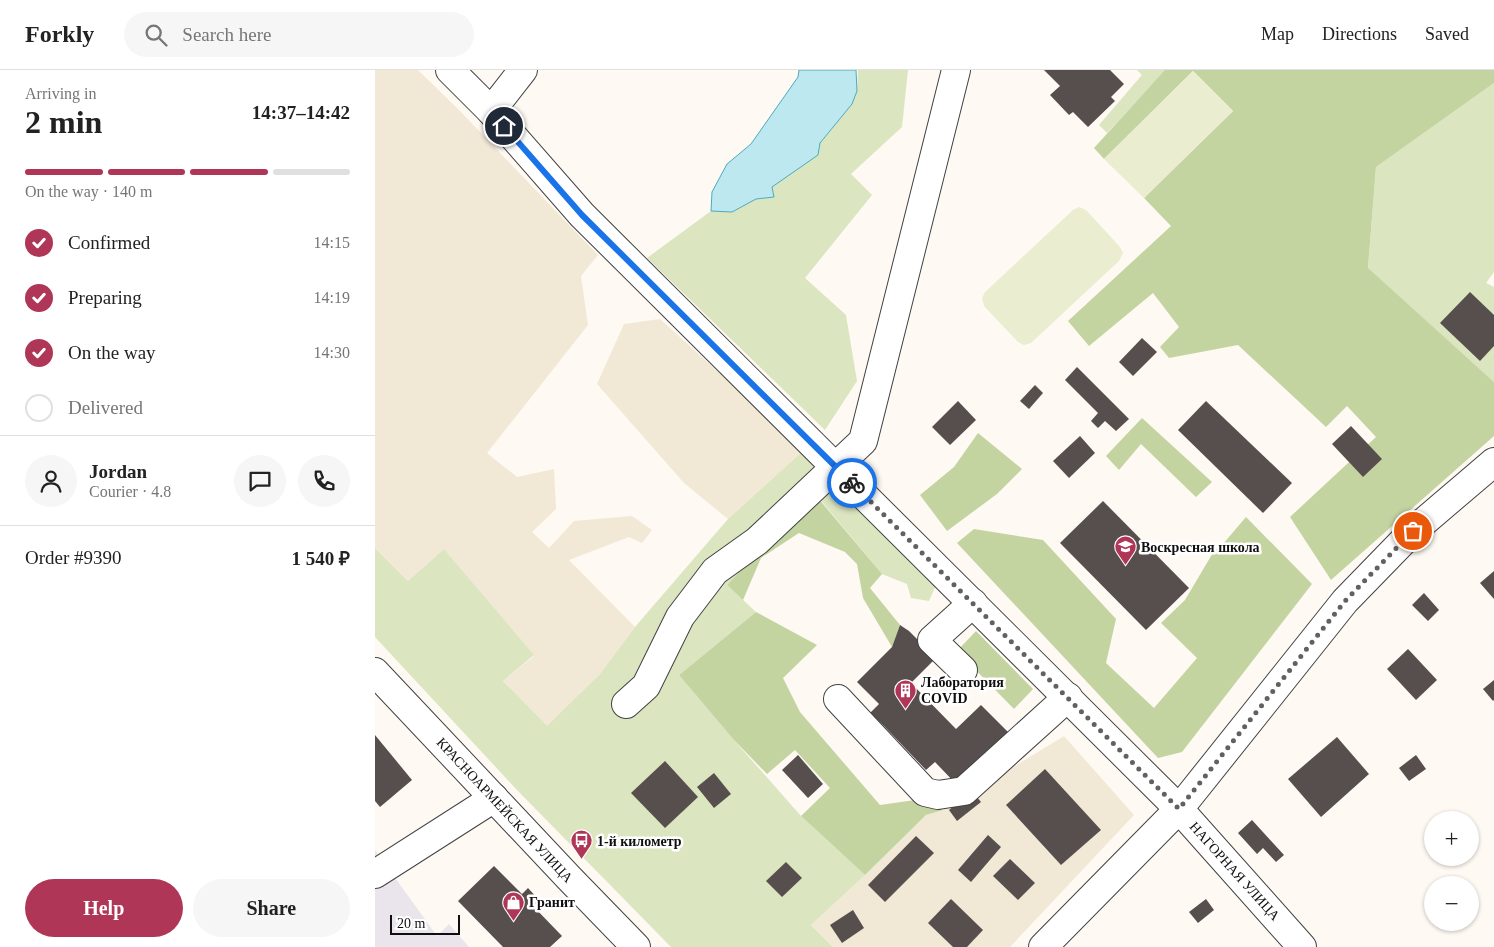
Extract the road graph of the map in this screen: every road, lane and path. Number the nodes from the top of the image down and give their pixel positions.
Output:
1 (450, 70) edge
2 (523, 70) edge
3 (956, 70) edge
4 (491, 111) junction
5 (835, 466) junction
6 (1488, 476) edge
7 (973, 602) junction
8 (963, 670) dead end
9 (375, 672) edge
10 (1068, 697) junction
11 (837, 699) dead end
12 (626, 704) dead end
13 (494, 798) junction
14 (1179, 809) junction
15 (375, 874) edge
16 (636, 947) edge
17 (1043, 947) edge
18 (1302, 947) edge

1 - 4 street, НАГОРНАЯ УЛИЦА
2 - 4 street
3 - 5 street
4 - 5 street, НАГОРНАЯ УЛИЦА
5 - 7 street, НАГОРНАЯ УЛИЦА
5 - 12 street
6 - 14 street
7 - 8 street
7 - 10 street, НАГОРНАЯ УЛИЦА
9 - 13 street, КРАСНОАРМЕЙСКАЯ УЛИЦА
10 - 11 street
10 - 14 street, НАГОРНАЯ УЛИЦА
13 - 15 street
13 - 16 street, КРАСНОАРМЕЙСКАЯ УЛИЦА
14 - 17 street
14 - 18 street, НАГОРНАЯ УЛИЦА

